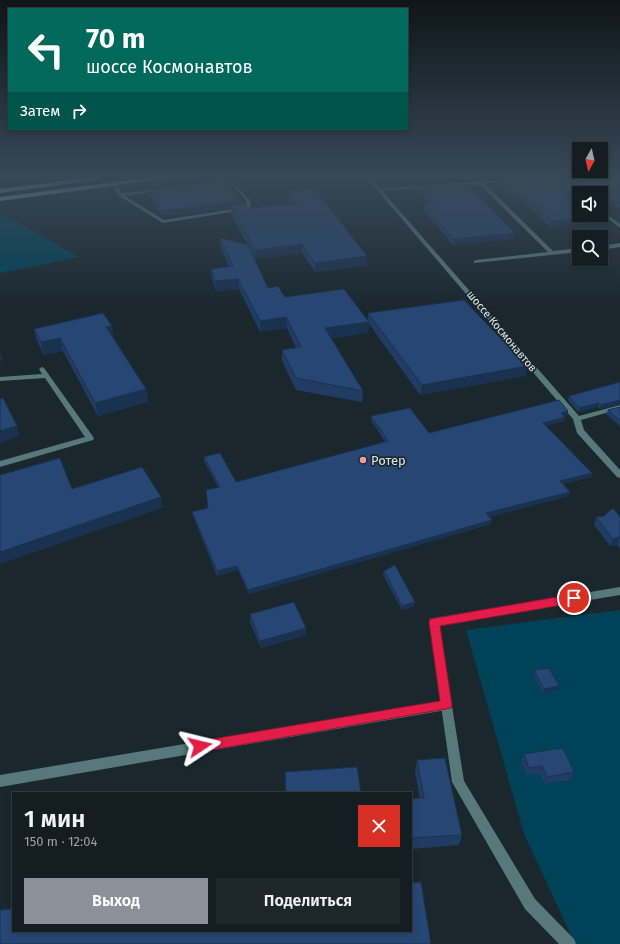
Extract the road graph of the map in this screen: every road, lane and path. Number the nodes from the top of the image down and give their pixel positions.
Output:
1 (407, 221) edge
2 (520, 221) edge
3 (620, 246) edge
4 (608, 247) edge
5 (572, 251) edge
6 (552, 253) junction
7 (476, 262) dead end
8 (42, 369) dead end
9 (47, 376) junction
10 (0, 379) edge
11 (620, 407) edge
12 (577, 419) junction
13 (0, 464) edge
14 (620, 475) edge
15 (620, 591) edge
16 (446, 705) junction
17 (0, 780) edge
18 (569, 944) edge

1 - 12 street, шоссе Космонавтов
2 - 6 street
3 - 4 street
5 - 6 street
6 - 7 street
8 - 9 street
9 - 10 street
9 - 13 street
11 - 12 street
12 - 14 street, шоссе Космонавтов
15 - 16 street
16 - 17 street
16 - 18 street

